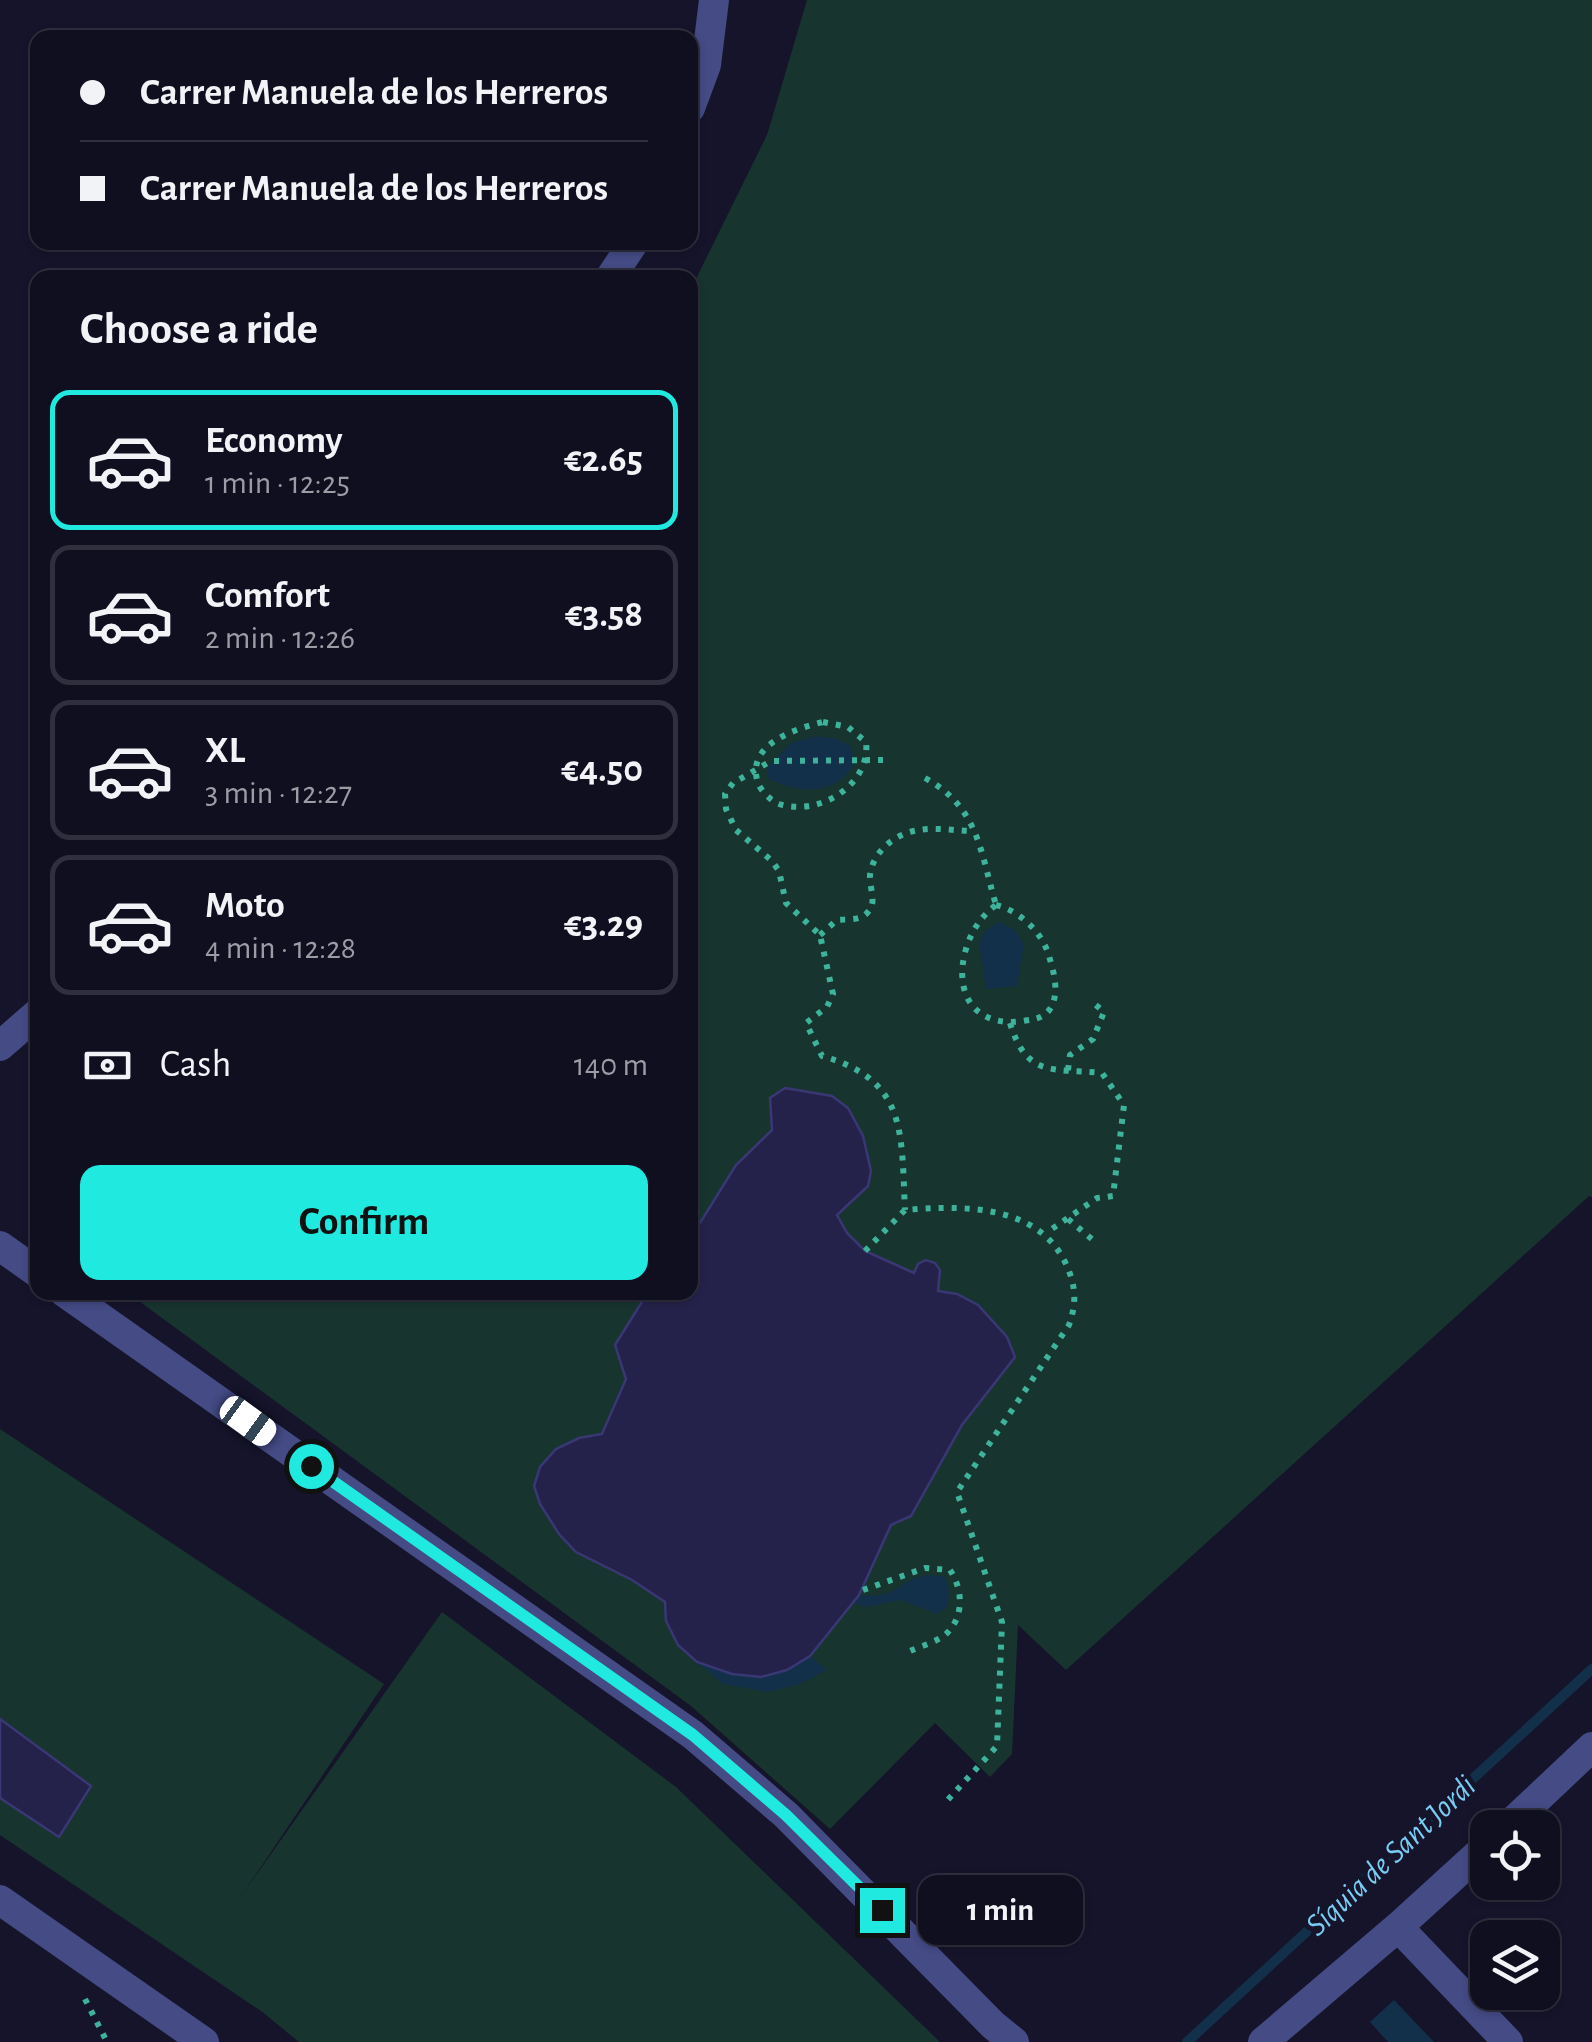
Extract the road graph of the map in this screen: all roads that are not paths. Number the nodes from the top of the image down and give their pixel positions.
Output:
1 (714, 0) edge
2 (698, 86) edge
3 (30, 1020) edge
4 (0, 1046) edge
5 (0, 1246) edge
6 (30, 1267) edge
7 (75, 1300) edge
8 (1592, 1748) edge
9 (1525, 1810) edge
10 (1470, 1861) edge
11 (0, 1900) edge
12 (1398, 1928) junction
13 (1001, 2036) edge
14 (204, 2042) edge
15 (1264, 2042) edge
16 (1508, 2042) edge

1 - 2 street
3 - 4 street
5 - 6 street
7 - 13 street
8 - 9 street
10 - 12 street
11 - 14 street
12 - 15 street
12 - 16 street

